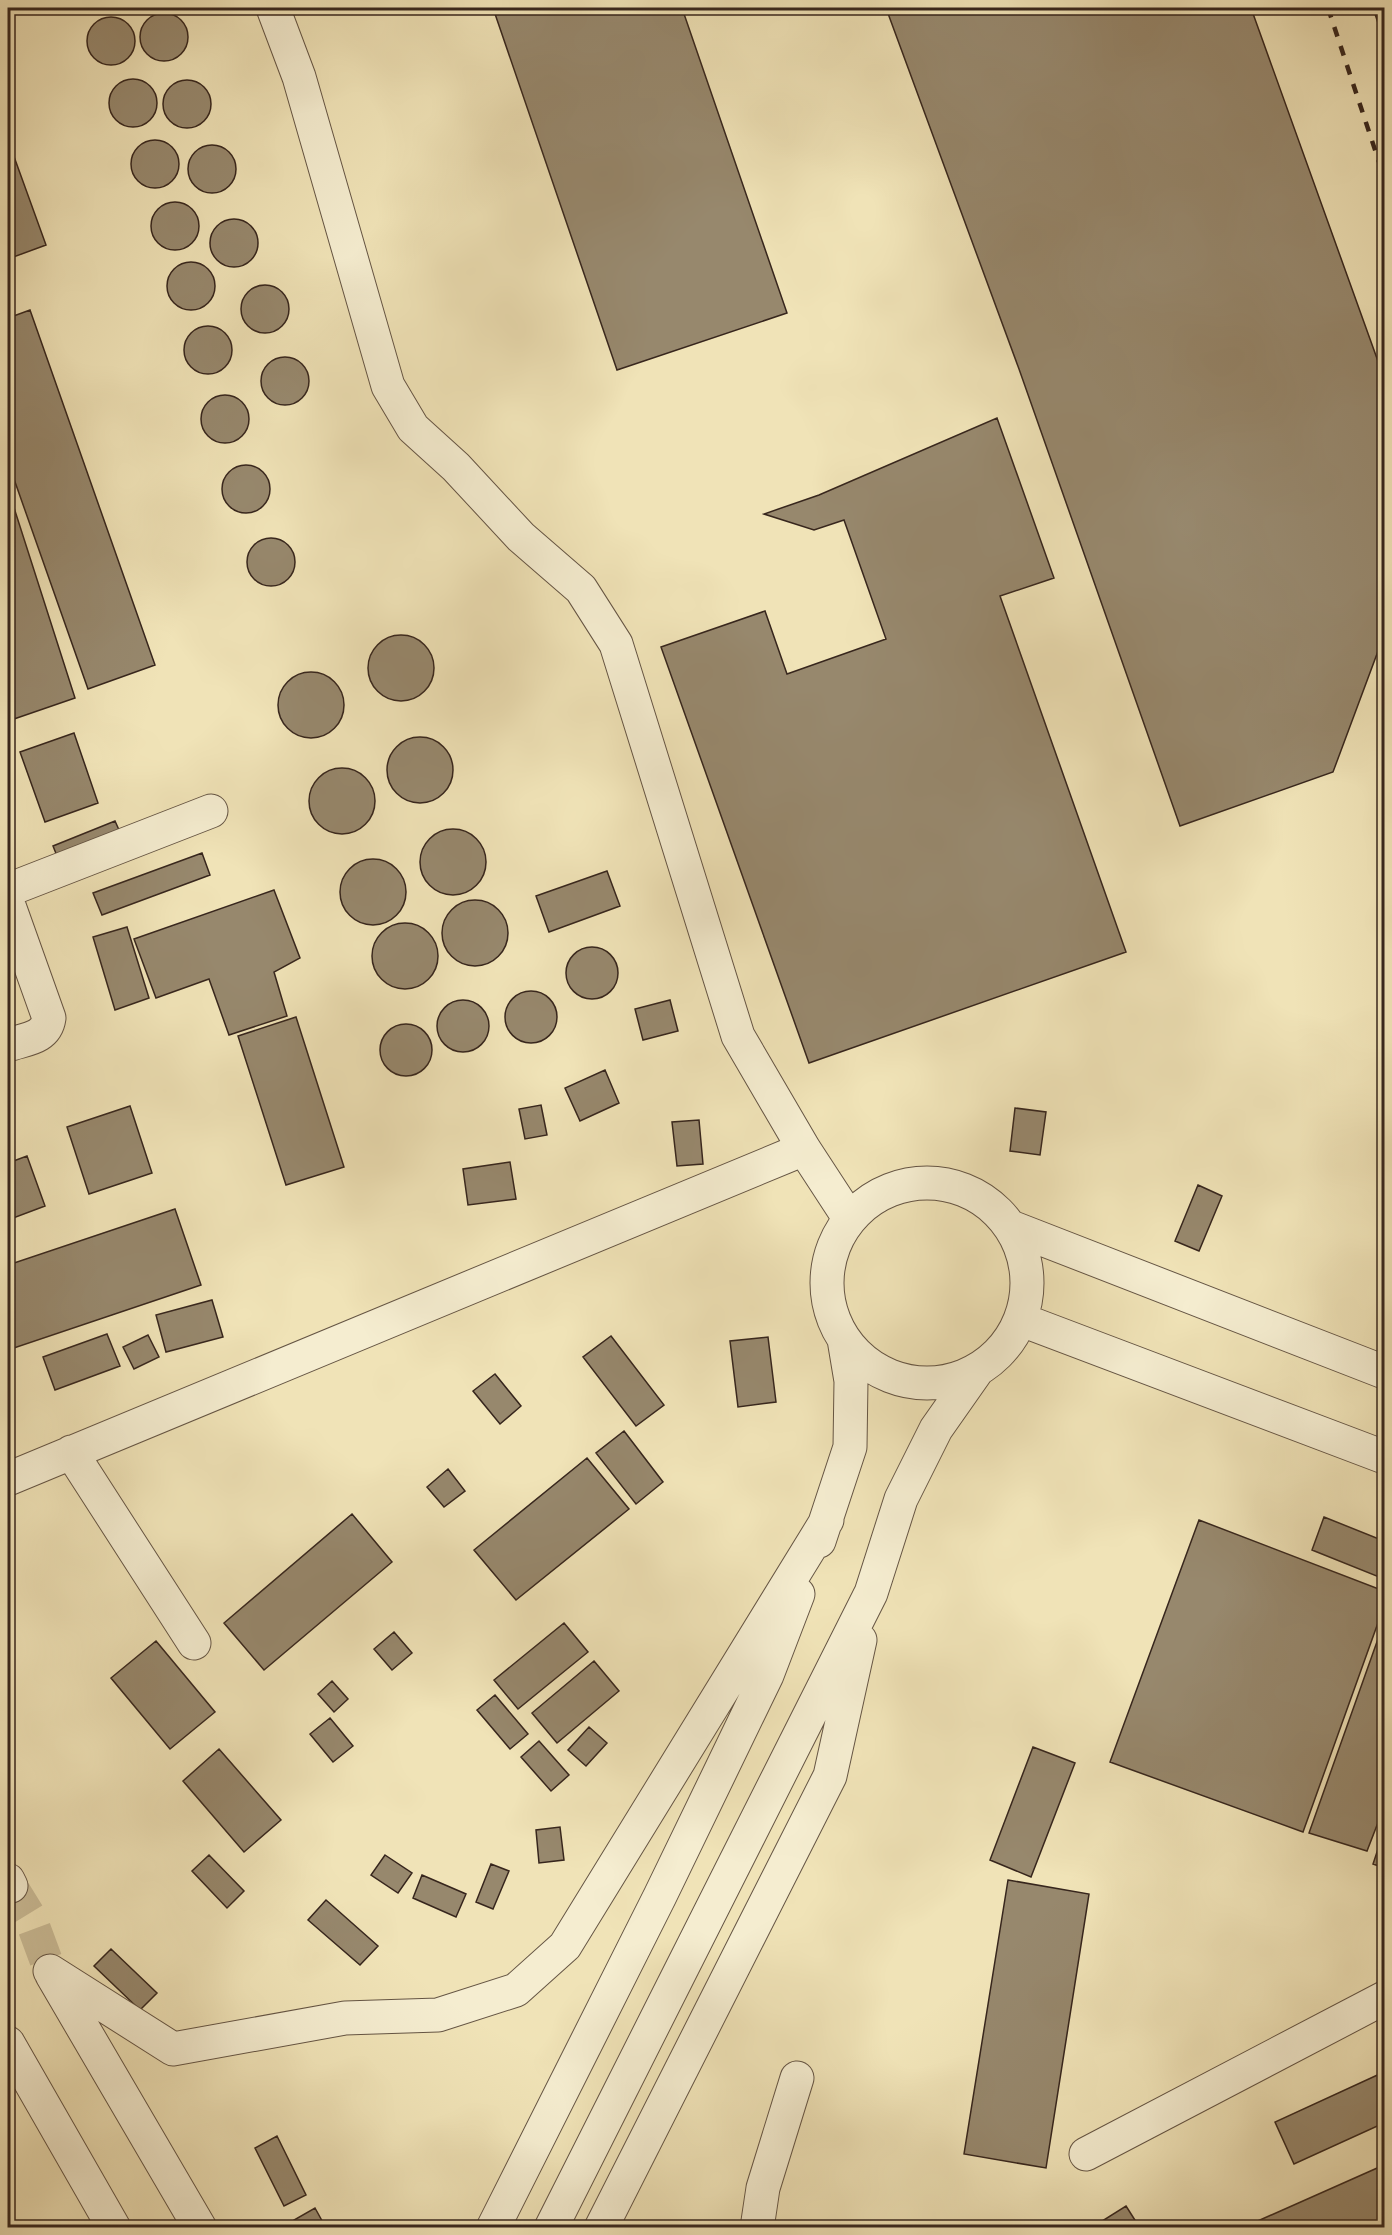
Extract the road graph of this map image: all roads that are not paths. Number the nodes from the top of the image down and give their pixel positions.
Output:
1 (273, 8) edge
2 (211, 811) dead end
3 (8, 890) edge
4 (8, 903) edge
5 (8, 1044) edge
6 (804, 1149) junction
7 (849, 1218) junction
8 (1011, 1227) junction
9 (1022, 1320) junction
10 (844, 1339) junction
11 (976, 1372) junction
12 (1384, 1372) edge
13 (71, 1452) junction
14 (1384, 1457) edge
15 (8, 1479) edge
16 (827, 1520) junction
17 (871, 1593) junction
18 (194, 1643) dead end
19 (1384, 1998) edge
20 (8, 2043) edge
21 (797, 2078) dead end
22 (1086, 2154) dead end
23 (114, 2228) edge
24 (200, 2228) edge
25 (493, 2228) edge
26 (551, 2228) edge
27 (601, 2228) edge
28 (757, 2228) edge

1 - 6 street
2 - 3 street
4 - 5 street
6 - 7 street
6 - 13 street
7 - 8 street
7 - 10 street
8 - 9 street
8 - 12 street
9 - 11 street
9 - 14 street
10 - 11 street
10 - 16 street
11 - 17 street
13 - 15 street
13 - 18 street
16 - 24 street
16 - 25 street
17 - 26 street
17 - 27 street
19 - 22 street
20 - 23 street
21 - 28 street

